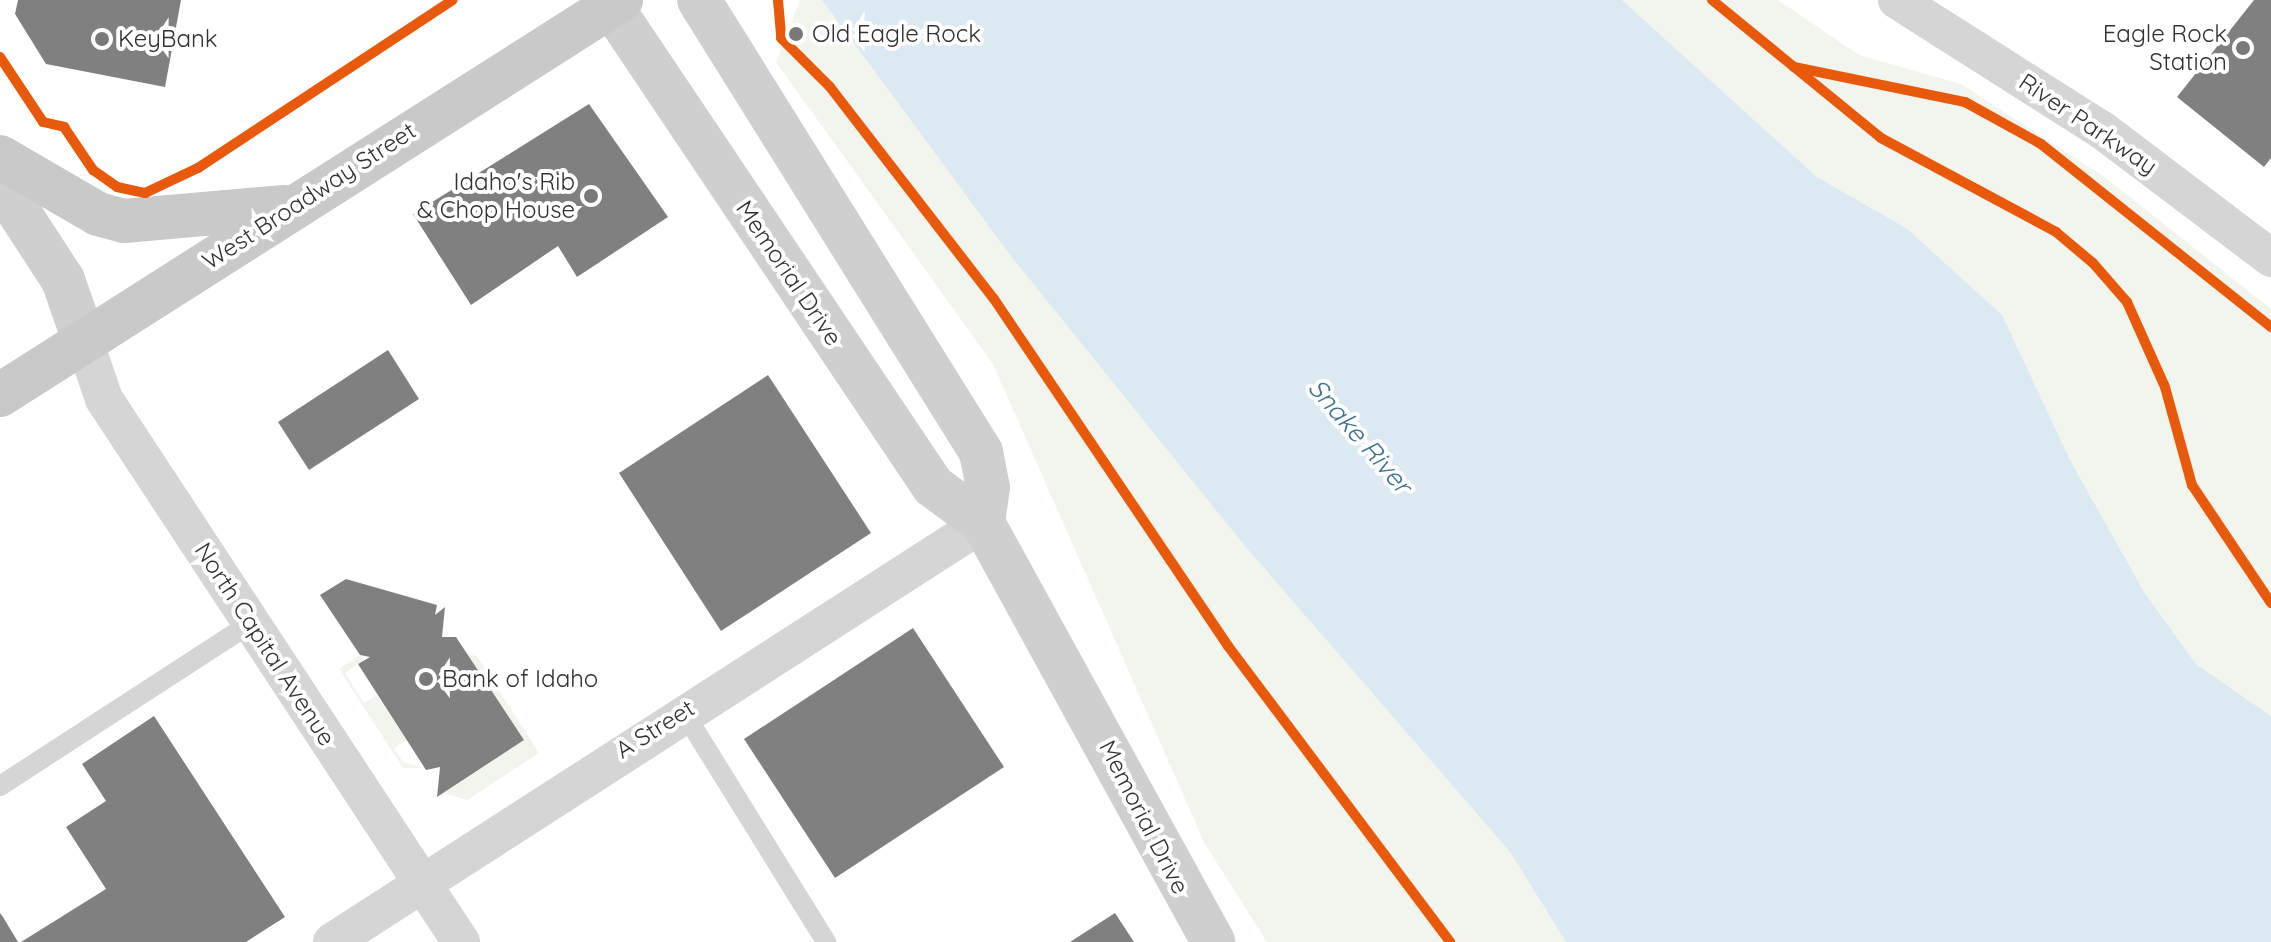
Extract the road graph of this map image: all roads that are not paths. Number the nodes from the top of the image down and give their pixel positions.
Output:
1 (699, 0) edge
2 (1897, 0) edge
3 (616, 3) edge
4 (0, 157) edge
5 (0, 183) edge
6 (295, 205) junction
7 (2271, 258) edge
8 (84, 340) junction
9 (0, 395) edge
10 (983, 523) junction
11 (251, 623) junction
12 (683, 711) junction
13 (0, 786) edge
14 (421, 883) junction
15 (332, 942) edge
16 (461, 942) edge
17 (826, 942) edge
18 (1213, 942) edge

1 - 10 main road
2 - 7 street, River Parkway
3 - 6 main road, West Broadway Street
3 - 10 main road, Memorial Drive
4 - 6 main road
5 - 8 main road
6 - 8 main road, West Broadway Street
8 - 9 main road, West Broadway Street
8 - 11 street, North Capital Avenue
10 - 12 street, A Street
10 - 18 main road, Memorial Drive
11 - 13 lane
11 - 14 street, North Capital Avenue
12 - 14 street, A Street
12 - 17 lane
14 - 15 street, A Street
14 - 16 street, North Capital Avenue

